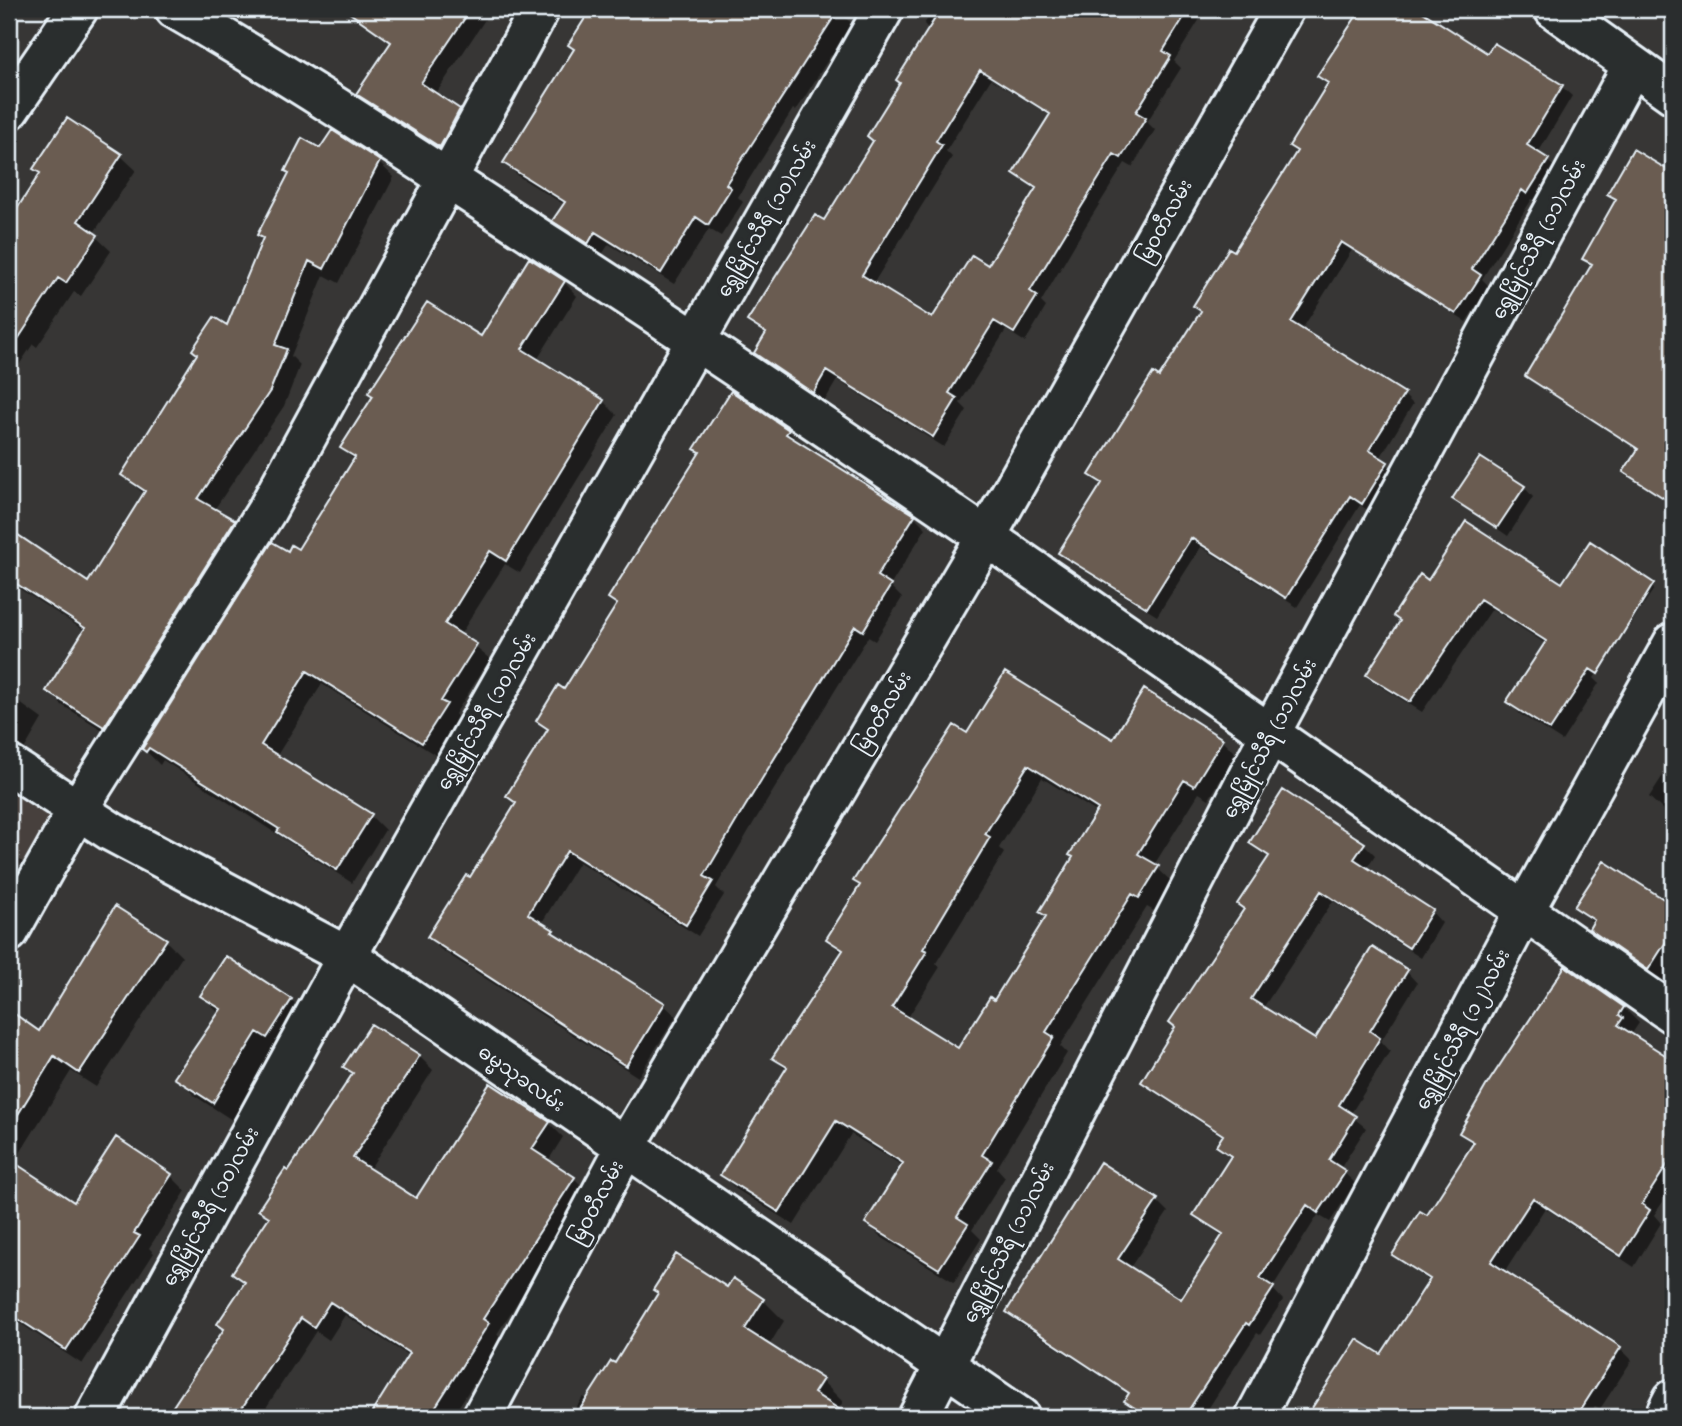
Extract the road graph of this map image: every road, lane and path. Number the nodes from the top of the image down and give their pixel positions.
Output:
1 (78, 9) edge
2 (175, 9) edge
3 (540, 9) edge
4 (884, 9) edge
5 (1284, 9) edge
6 (1554, 9) edge
7 (1632, 66) junction
8 (1673, 94) edge
9 (9, 110) edge
10 (449, 180) junction
11 (696, 340) junction
12 (986, 537) junction
13 (1673, 643) edge
14 (1270, 734) junction
15 (9, 765) edge
16 (78, 809) junction
17 (1524, 911) junction
18 (9, 932) edge
19 (346, 956) junction
20 (1673, 1014) edge
21 (625, 1149) junction
22 (945, 1365) junction
23 (1673, 1399) edge
24 (95, 1417) edge
25 (482, 1417) edge
26 (918, 1417) edge
27 (1020, 1417) edge
28 (1255, 1417) edge
29 (1664, 1417) edge

1 - 9 street
2 - 10 street
3 - 10 street
4 - 11 street, ရွှေမြိုင်သီရီ (၁၀)လမ်း
5 - 12 street, မြဝတီလမ်း
6 - 7 street
7 - 8 street
7 - 14 street, ရွှေမြိုင်သီရီ (၁၁)လမ်း
10 - 11 street
10 - 16 street
11 - 12 street
11 - 19 street, ရွှေမြိုင်သီရီ (၁၀)လမ်း
12 - 14 street
12 - 21 street, မြဝတီလမ်း
13 - 17 street, ရွှေမြိုင်သီရီ (၁၂)လမ်း
14 - 17 street
14 - 22 street, ရွှေမြိုင်သီရီ (၁၁)လမ်း
15 - 16 street, ဓမ္မသုခလမ်း
16 - 18 street
16 - 19 street, ဓမ္မသုခလမ်း
17 - 20 street
17 - 28 street, ရွှေမြိုင်သီရီ (၁၂)လမ်း
19 - 21 street, ဓမ္မသုခလမ်း
19 - 24 street, ရွှေမြိုင်သီရီ (၁၀)လမ်း
21 - 22 street, ဓမ္မသုခလမ်း
21 - 25 street, မြဝတီလမ်း
22 - 26 street, ရွှေမြိုင်သီရီ (၁၁)လမ်း
22 - 27 street, ဓမ္မသုခလမ်း
23 - 29 street

